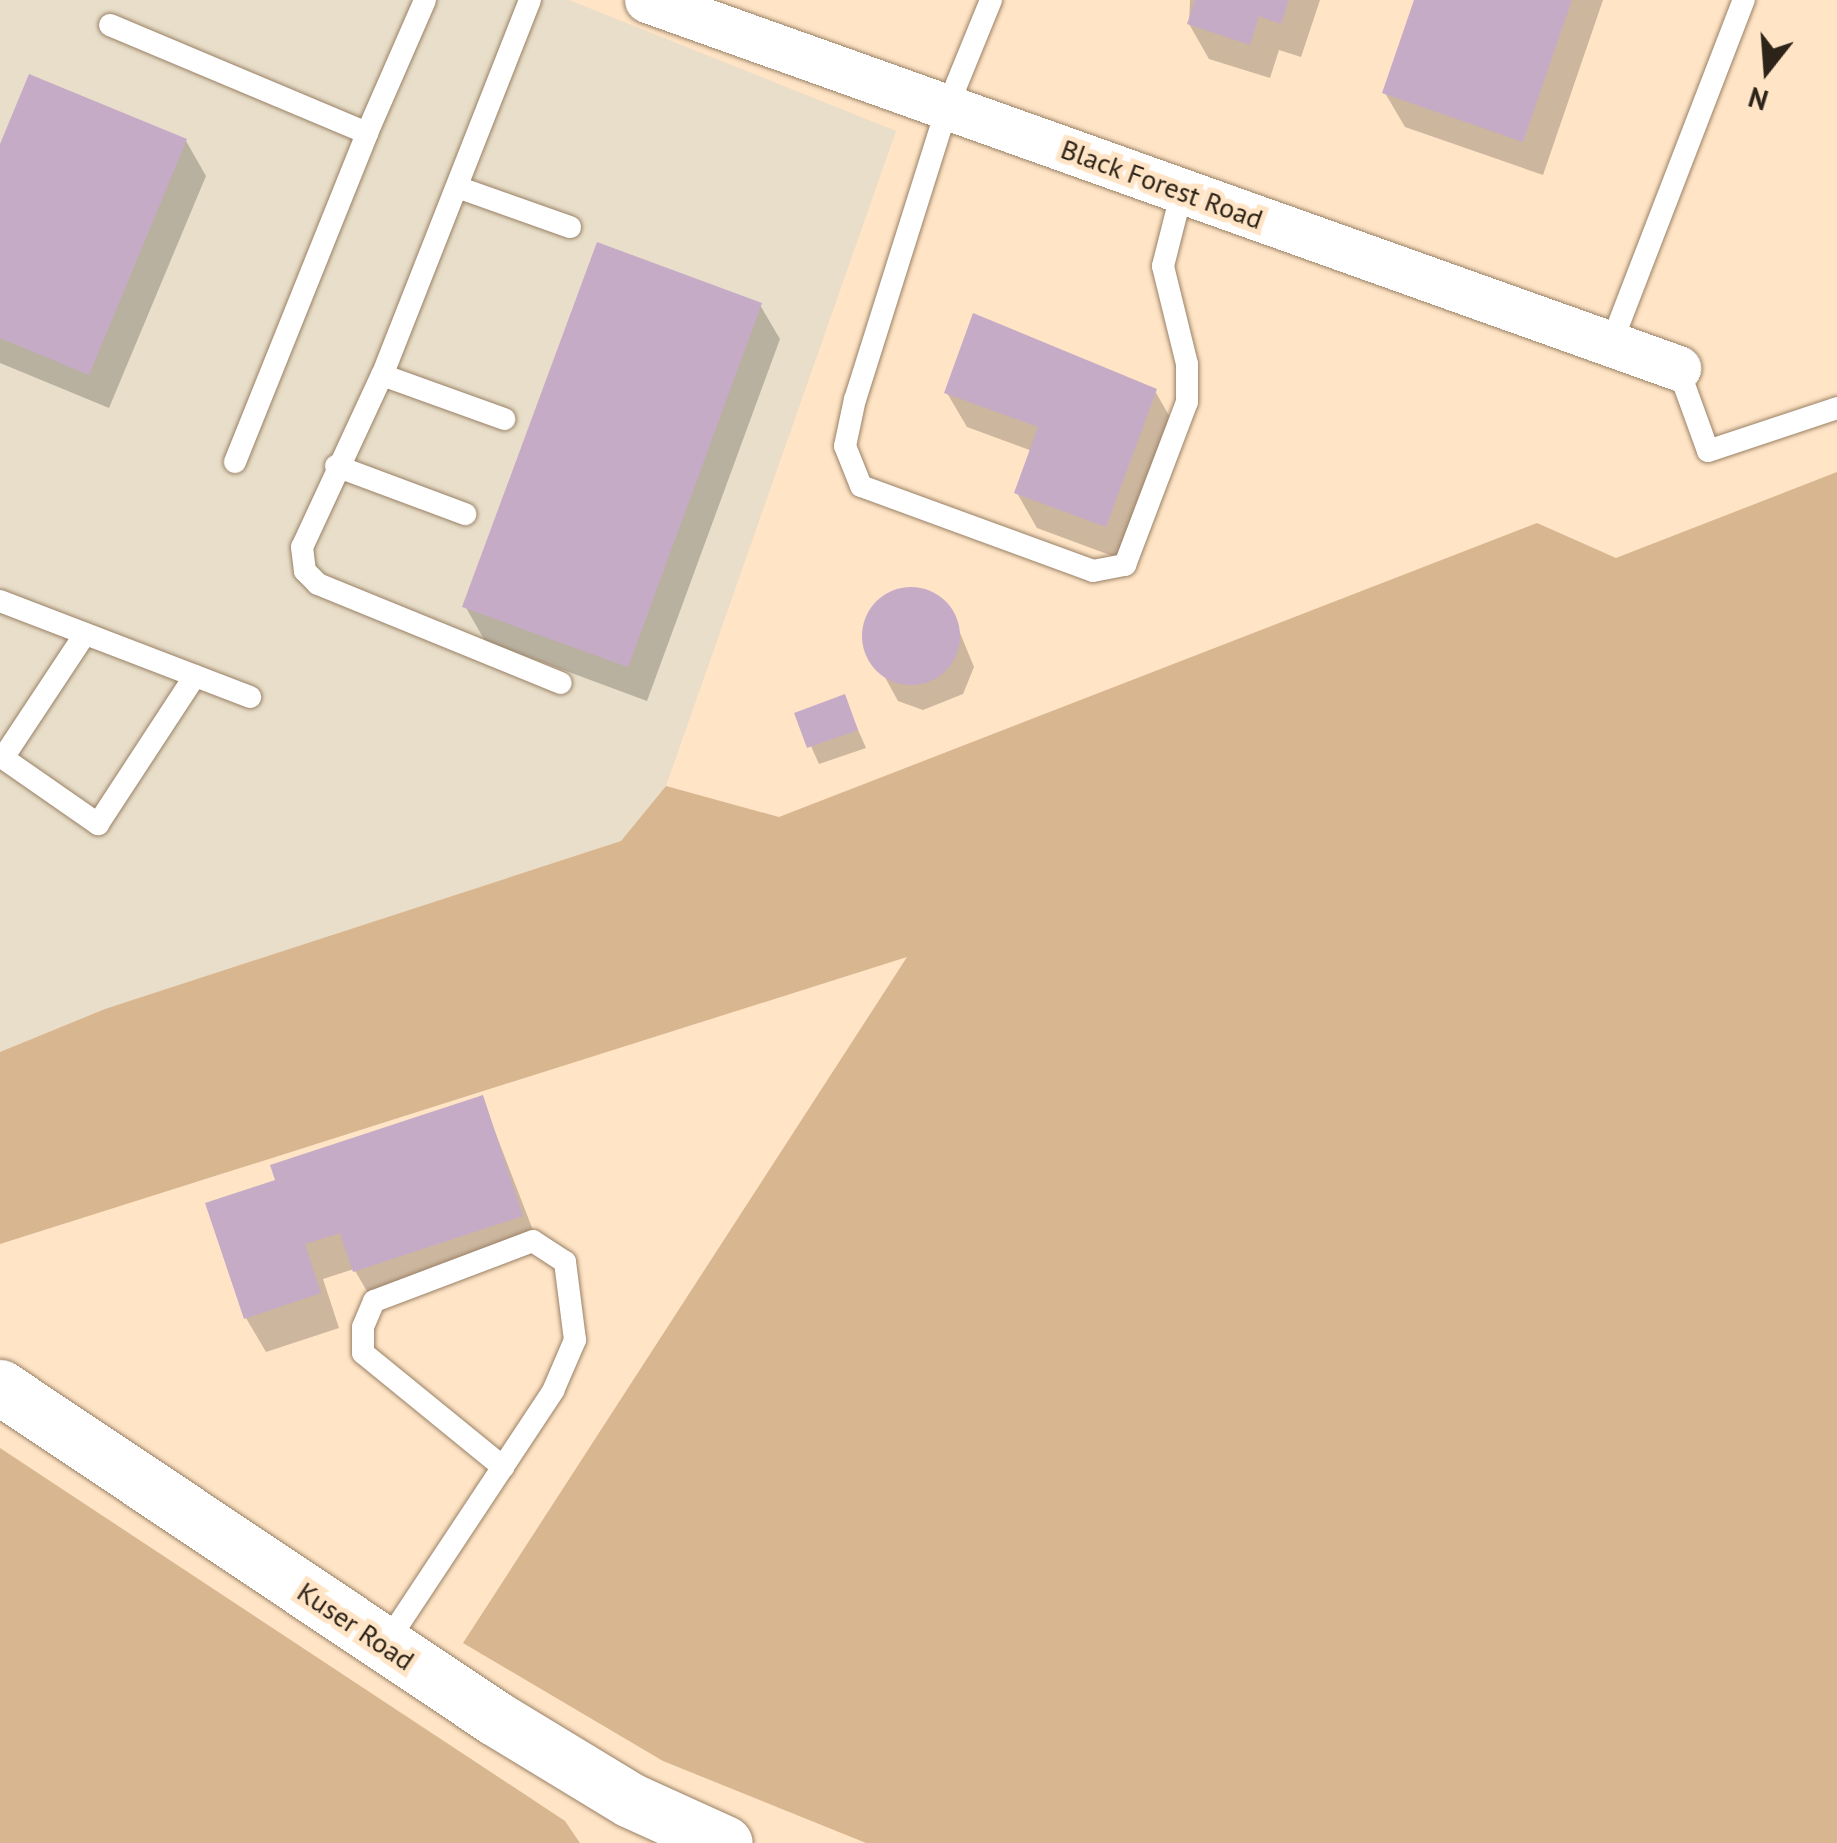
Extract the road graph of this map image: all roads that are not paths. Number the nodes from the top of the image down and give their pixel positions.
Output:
1 (424, 0) edge
2 (530, 0) edge
3 (647, 0) edge
4 (991, 0) edge
5 (1744, 0) edge
6 (110, 25) dead end
7 (947, 108) junction
8 (367, 133) junction
9 (457, 187) junction
10 (1182, 192) junction
11 (570, 226) dead end
12 (1611, 344) junction
13 (1678, 368) joint
14 (382, 375) junction
15 (1837, 408) edge
16 (504, 419) dead end
17 (235, 462) dead end
18 (336, 466) junction
19 (465, 514) dead end
20 (0, 601) edge
21 (85, 634) junction
22 (195, 676) junction
23 (561, 684) dead end
24 (250, 697) dead end
25 (0, 1387) edge
26 (502, 1467) junction
27 (385, 1645) junction
28 (725, 1843) edge

1 - 8 lane
2 - 9 lane
3 - 7 street, Black Forest Road
4 - 7 lane
5 - 12 lane
6 - 8 lane
7 - 10 street, Black Forest Road
7 - 10 lane
8 - 17 lane
9 - 11 lane
9 - 14 lane
10 - 12 street, Black Forest Road
12 - 13 street, Black Forest Road
13 - 15 lane
14 - 16 lane
14 - 18 lane
18 - 19 lane
18 - 23 lane
20 - 21 lane
21 - 22 lane
21 - 22 lane
22 - 24 lane
25 - 27 street, Kuser Road
26 - 26 lane
26 - 27 lane
27 - 28 street, Kuser Road

